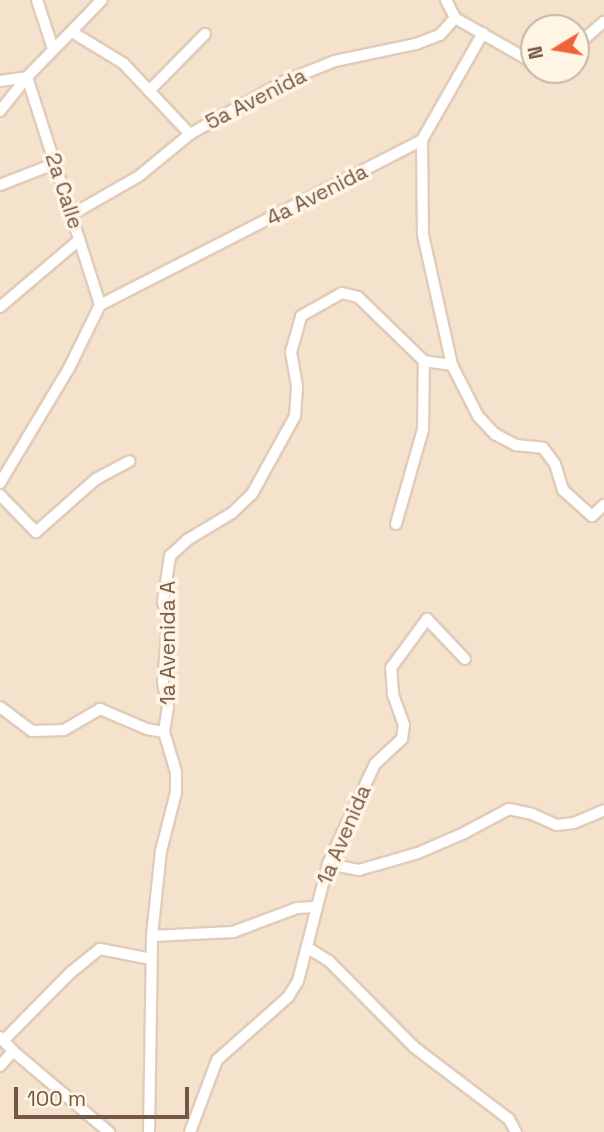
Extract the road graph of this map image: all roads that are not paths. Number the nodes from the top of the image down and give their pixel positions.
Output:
1 (37, 0) edge
2 (102, 0) edge
3 (446, 0) edge
4 (455, 18) junction
5 (604, 22) edge
6 (72, 32) junction
7 (483, 33) junction
8 (205, 34) dead end
9 (590, 34) edge
10 (53, 49) junction
11 (520, 55) edge
12 (27, 78) junction
13 (0, 81) edge
14 (149, 91) junction
15 (0, 111) edge
16 (190, 134) junction
17 (422, 140) junction
18 (54, 164) junction
19 (0, 185) edge
20 (71, 215) junction
21 (79, 240) junction
22 (100, 305) junction
23 (0, 307) edge
24 (424, 361) junction
25 (452, 365) junction
26 (130, 461) dead end
27 (0, 483) edge
28 (0, 495) edge
29 (604, 505) edge
30 (396, 524) dead end
31 (465, 659) dead end
32 (0, 706) edge
33 (164, 732) junction
34 (604, 810) edge
35 (328, 864) junction
36 (314, 907) junction
37 (152, 936) junction
38 (308, 948) junction
39 (151, 959) junction
40 (2, 1038) edge
41 (13, 1051) junction
42 (0, 1066) edge
43 (109, 1132) edge
44 (149, 1132) edge
45 (190, 1132) edge
46 (516, 1132) edge

1 - 10 street
2 - 6 street
3 - 4 street
4 - 7 street
4 - 16 street, 5a Avenida
5 - 9 street
6 - 10 street
6 - 14 street
7 - 11 street
7 - 17 street
8 - 14 street
10 - 12 street
12 - 13 street
12 - 15 street
12 - 18 street, 2a Calle
14 - 16 street
16 - 20 street, 5a Avenida
17 - 22 street, 4a Avenida
17 - 25 street
18 - 19 street
18 - 20 street, 2a Calle
20 - 21 street, 2a Calle
21 - 22 street, 2a Calle
21 - 23 street
22 - 27 street
24 - 25 street
24 - 30 street
24 - 33 street, 1a Avenida A
25 - 29 street
26 - 28 street
31 - 35 street, 1a Avenida
32 - 33 street
33 - 37 street, 1a Avenida A
34 - 35 street
35 - 36 street, 1a Avenida
36 - 37 street
36 - 38 street, 1a Avenida
37 - 39 street, 1a Avenida A
38 - 45 street, 1a Avenida
38 - 46 street
39 - 40 street
39 - 44 street, 1a Avenida A
40 - 41 street
41 - 42 street
41 - 43 street

